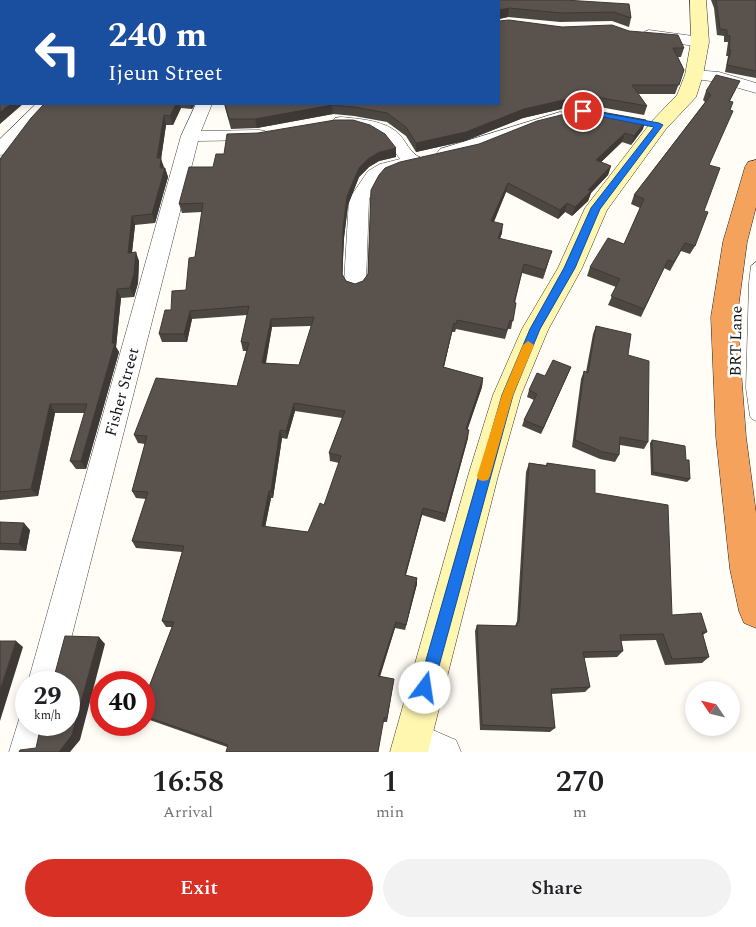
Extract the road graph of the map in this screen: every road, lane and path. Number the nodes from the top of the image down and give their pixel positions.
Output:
1 (698, 0) edge
2 (636, 34) edge
3 (700, 42) junction
4 (694, 74) junction
5 (756, 88) edge
6 (45, 105) edge
7 (204, 105) edge
8 (574, 113) edge
9 (325, 123) edge
10 (275, 132) edge
11 (190, 136) junction
12 (0, 150) edge
13 (412, 162) junction
14 (756, 167) edge
15 (756, 266) edge
16 (355, 283) edge
17 (756, 416) edge
18 (756, 611) edge
19 (47, 671) edge
20 (30, 736) edge
21 (411, 745) edge
22 (26, 752) edge
23 (444, 752) edge

1 - 3 street
2 - 3 street
3 - 4 street
4 - 5 street
4 - 21 street
6 - 12 street
7 - 11 street, Fisher Street
8 - 13 street
9 - 13 street
10 - 11 street
11 - 19 street, Fisher Street
13 - 16 street
14 - 18 highway
15 - 17 lane, BRT Lane
20 - 22 street
21 - 23 street

